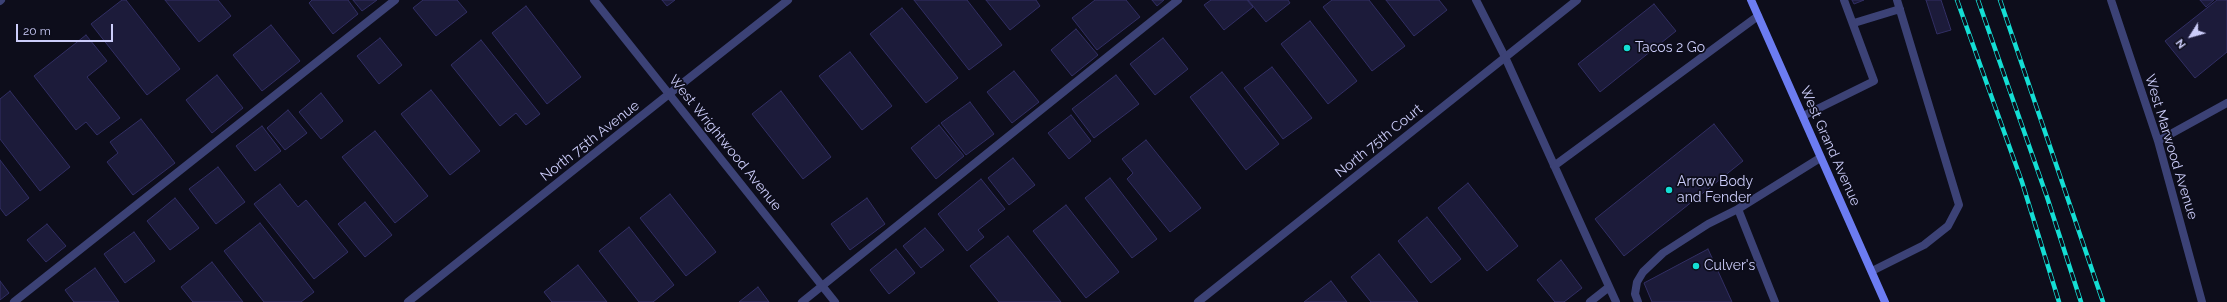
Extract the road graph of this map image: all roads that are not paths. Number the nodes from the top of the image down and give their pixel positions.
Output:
1 (395, 0) edge
2 (594, 0) edge
3 (788, 0) edge
4 (1178, 0) edge
5 (1476, 0) edge
6 (1577, 0) edge
7 (1751, 0) edge
8 (1844, 0) edge
9 (1897, 0) edge
10 (2111, 0) edge
11 (1900, 8) junction
12 (1758, 16) junction
13 (1854, 23) junction
14 (1506, 57) junction
15 (669, 94) junction
16 (2227, 103) edge
17 (1802, 116) junction
18 (2158, 141) junction
19 (1820, 158) junction
20 (1554, 166) junction
21 (1738, 209) junction
22 (1872, 271) junction
23 (822, 286) junction
24 (1609, 287) junction
25 (14, 302) edge
26 (408, 302) edge
27 (802, 302) edge
28 (835, 302) edge
29 (1198, 302) edge
30 (1590, 302) edge
31 (1616, 302) edge
32 (1638, 302) edge
33 (1775, 302) edge
34 (1885, 302) edge
35 (2202, 302) edge

1 - 25 street
2 - 15 street, West Wrightwood Avenue
3 - 15 street, North 75th Avenue
4 - 23 street
5 - 14 street
6 - 14 street, North 75th Court
7 - 12 main road, West Grand Avenue
8 - 13 street
9 - 11 street
10 - 18 street, West Marwood Avenue
11 - 13 street
11 - 22 street
12 - 17 main road, West Grand Avenue
12 - 20 street
13 - 17 street
14 - 20 street
14 - 29 street, North 75th Court
15 - 23 street, West Wrightwood Avenue
15 - 26 street, North 75th Avenue
16 - 18 street
17 - 19 main road, West Grand Avenue
18 - 35 street, West Marwood Avenue
19 - 21 street
19 - 22 main road, West Grand Avenue
20 - 24 street
21 - 32 street
21 - 33 street
22 - 34 main road, West Grand Avenue
23 - 27 street
23 - 28 street, West Wrightwood Avenue
24 - 30 street
24 - 31 street

